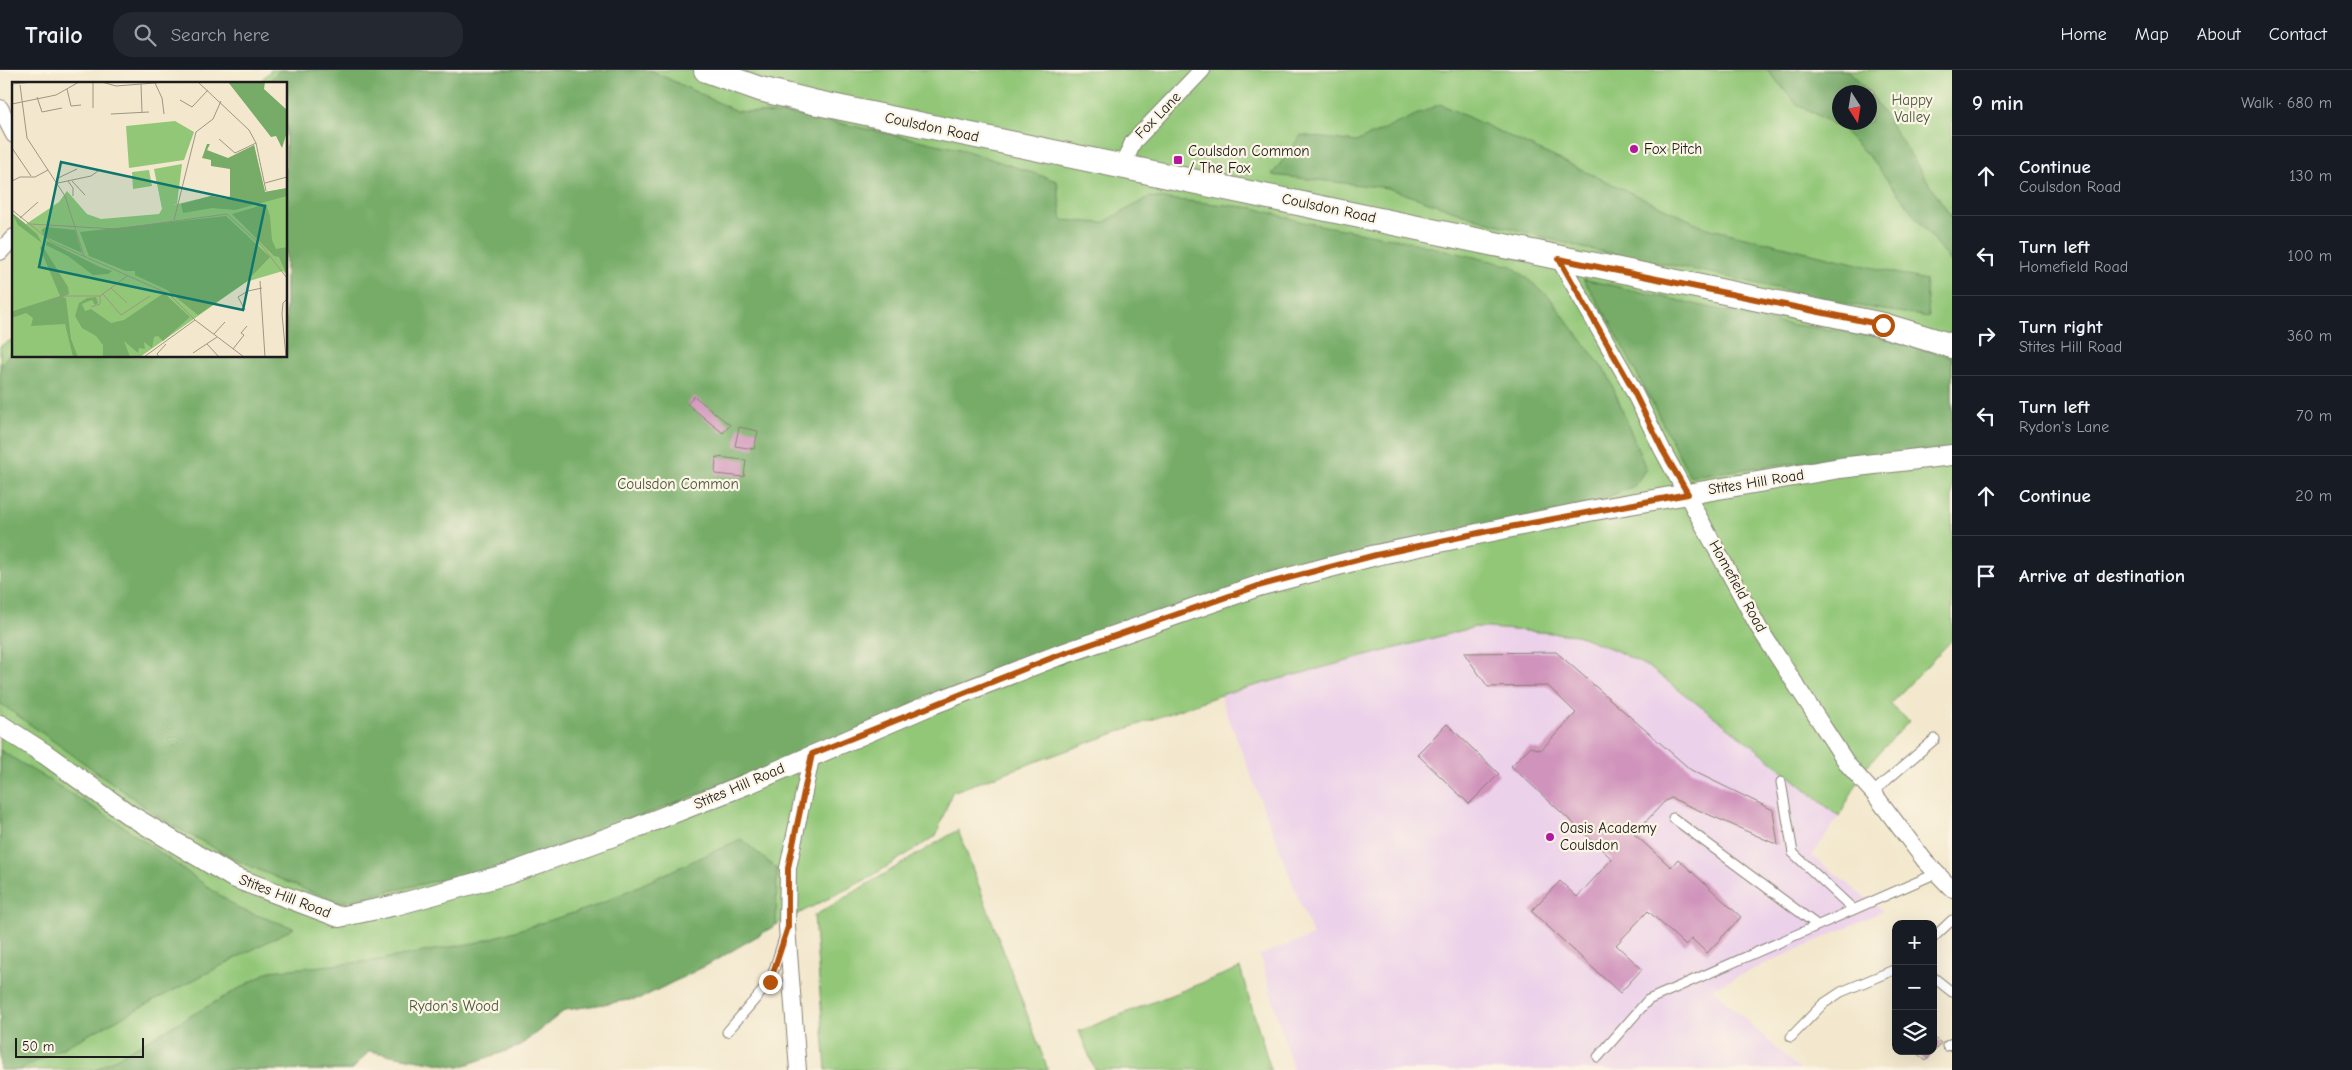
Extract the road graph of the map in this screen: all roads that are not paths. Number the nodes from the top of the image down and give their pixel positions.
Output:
1 (706, 70) edge
2 (1202, 70) edge
3 (0, 108) edge
4 (12, 131) edge
5 (1123, 166) junction
6 (12, 240) edge
7 (0, 252) edge
8 (1559, 259) junction
9 (1952, 346) edge
10 (1952, 456) edge
11 (1688, 494) junction
12 (0, 725) edge
13 (1935, 738) dead end
14 (812, 754) junction
15 (1782, 782) dead end
16 (1873, 792) junction
17 (1673, 818) dead end
18 (1937, 873) junction
19 (1952, 888) edge
20 (1853, 909) junction
21 (1952, 920) edge
22 (1817, 925) junction
23 (788, 927) junction
24 (1937, 934) edge
25 (1892, 971) edge
26 (1937, 980) edge
27 (1952, 992) edge
28 (727, 1032) dead end
29 (1791, 1037) dead end
30 (1598, 1057) dead end
31 (798, 1070) edge

1 - 5 main road, Coulsdon Road
2 - 5 street, Fox Lane
3 - 4 street
5 - 8 main road, Coulsdon Road
6 - 7 street
8 - 9 main road, Coulsdon Road
8 - 11 street, Homefield Road
10 - 11 street, Stites Hill Road
11 - 14 street, Stites Hill Road
11 - 16 street, Homefield Road
12 - 14 street, Stites Hill Road
13 - 16 lane
14 - 23 street
15 - 20 lane
16 - 18 street, Homefield Road
17 - 22 lane
18 - 19 street, Homefield Road
18 - 20 lane
20 - 22 lane
21 - 24 lane
22 - 30 lane
23 - 28 lane
23 - 31 street
25 - 29 lane
26 - 27 lane

